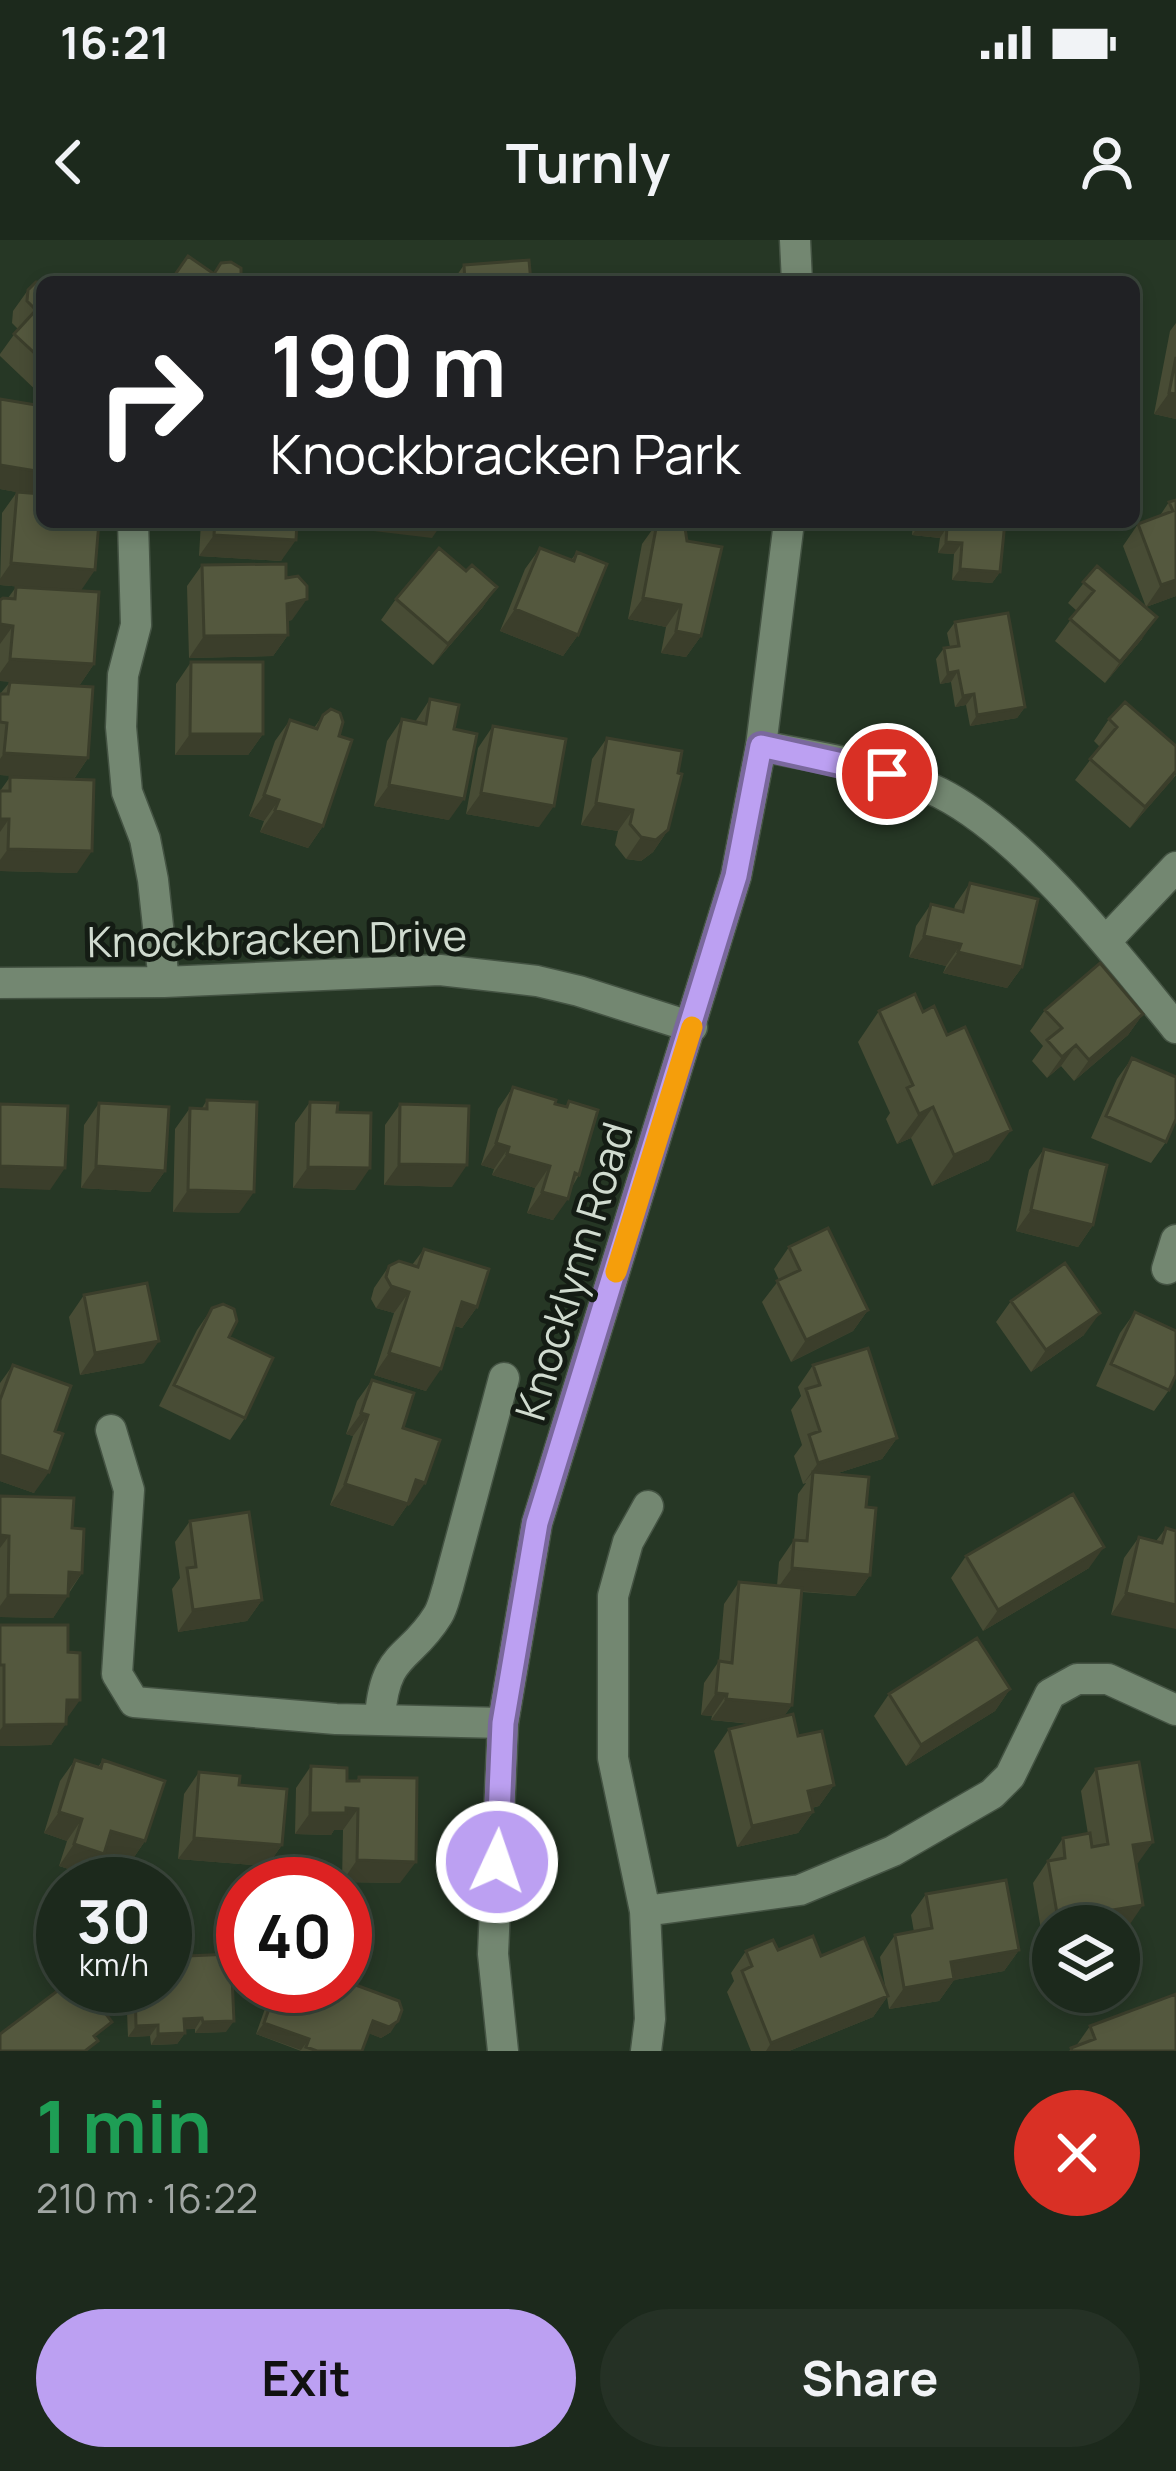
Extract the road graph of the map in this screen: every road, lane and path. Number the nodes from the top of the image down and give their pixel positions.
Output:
1 (795, 240) edge
2 (796, 276) edge
3 (133, 528) edge
4 (788, 528) edge
5 (761, 746) junction
6 (1176, 868) edge
7 (1106, 940) junction
8 (164, 982) junction
9 (0, 983) edge
10 (692, 1027) junction
11 (1176, 1028) edge
12 (504, 1378) dead end
13 (111, 1430) dead end
14 (649, 1506) dead end
15 (1176, 1711) edge
16 (380, 1717) junction
17 (503, 1723) junction
18 (645, 1911) junction
19 (503, 2051) edge
20 (646, 2051) edge

1 - 2 street
3 - 8 street
4 - 5 street, Knocklynn Road
5 - 7 street
5 - 10 street, Knocklynn Road
6 - 7 street
7 - 11 street
8 - 9 street, Knockbracken Drive
8 - 10 street, Knockbracken Drive
10 - 17 street, Knocklynn Road
12 - 16 street
13 - 16 street
14 - 18 street
15 - 18 street
16 - 17 street
17 - 19 street, Knocklynn Road
18 - 20 street

